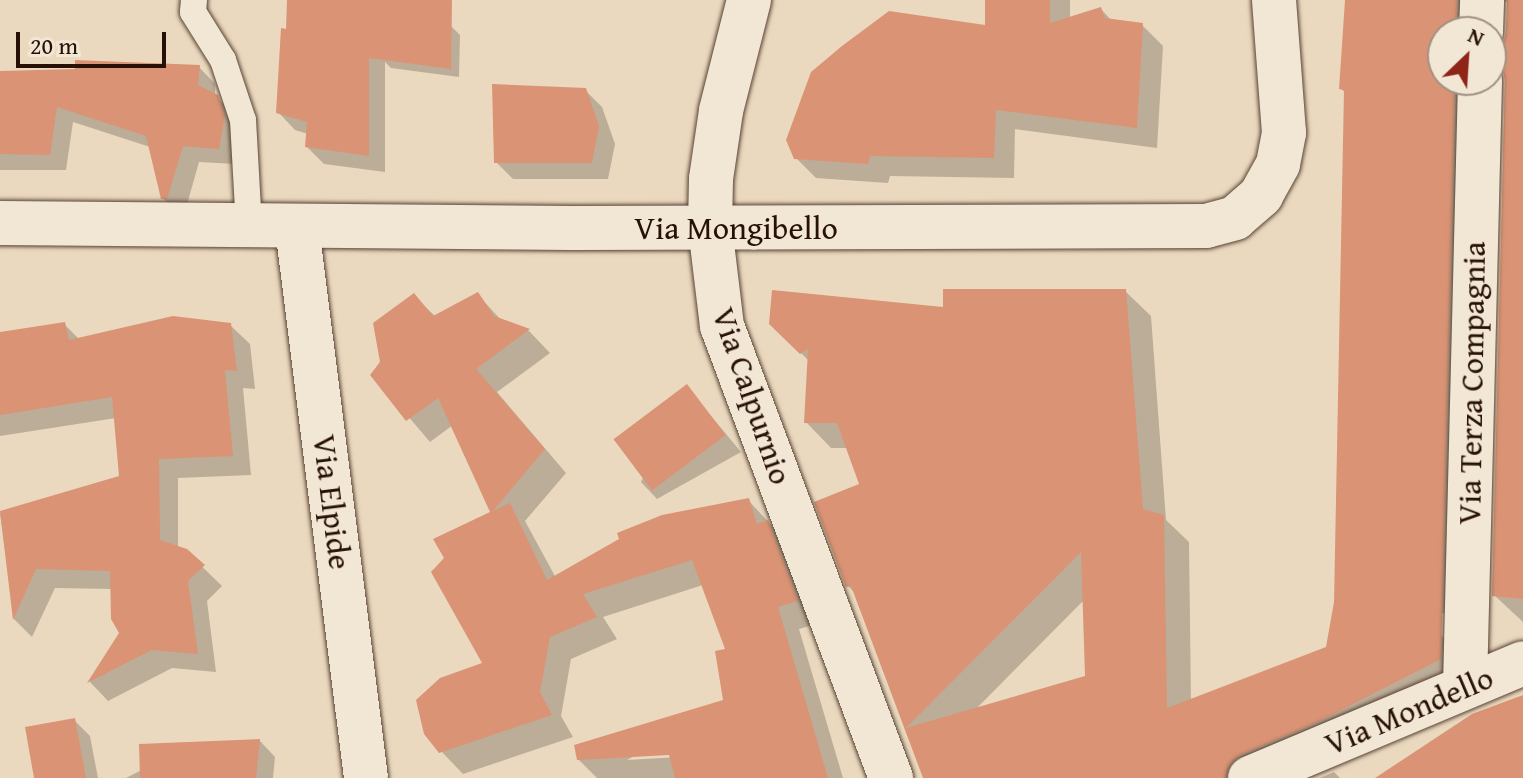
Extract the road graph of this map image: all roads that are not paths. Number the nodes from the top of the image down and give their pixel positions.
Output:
1 (194, 0) edge
2 (749, 0) edge
3 (1274, 0) edge
4 (1480, 96) edge
5 (0, 223) edge
6 (249, 226) junction
7 (297, 227) junction
8 (710, 227) junction
9 (1523, 663) edge
10 (1465, 686) junction
11 (366, 778) edge
12 (891, 778) edge
13 (1250, 778) edge

1 - 6 lane
2 - 8 street, Via Calpurnio
3 - 8 street, Via Mongibello
4 - 10 street, Via Terza Compagnia
5 - 6 street, Via Mongibello
6 - 7 street, Via Mongibello
7 - 8 street, Via Mongibello
7 - 11 street, Via Elpide
8 - 12 street, Via Calpurnio
9 - 10 street, Via Mondello
10 - 13 street, Via Mondello

